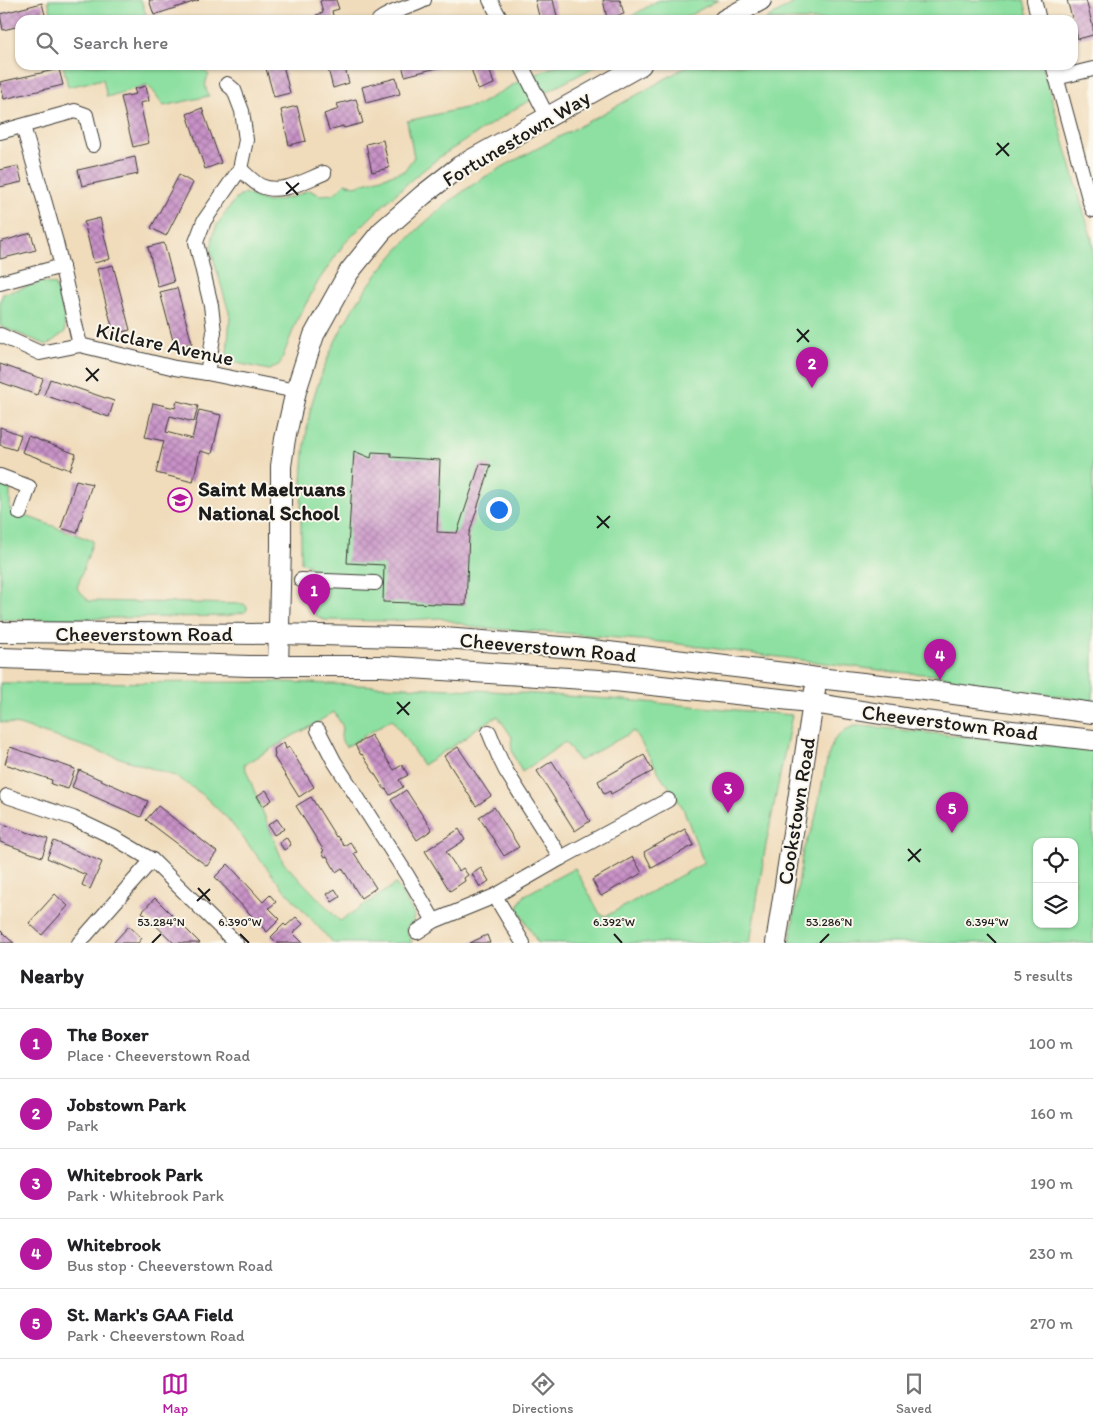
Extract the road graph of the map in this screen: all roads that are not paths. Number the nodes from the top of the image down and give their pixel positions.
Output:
1 (424, 0) edge
2 (490, 0) edge
3 (761, 0) edge
4 (1034, 0) edge
5 (386, 15) edge
6 (498, 15) edge
7 (733, 15) edge
8 (1038, 15) edge
9 (1093, 69) edge
10 (524, 70) edge
11 (632, 70) edge
12 (1054, 72) edge
13 (227, 84) dead end
14 (548, 118) junction
15 (23, 126) junction
16 (0, 132) edge
17 (93, 145) dead end
18 (240, 169) junction
19 (324, 173) dead end
20 (1093, 210) edge
21 (62, 266) junction
22 (0, 283) edge
23 (0, 335) edge
24 (80, 345) junction
25 (207, 373) junction
26 (296, 391) junction
27 (0, 476) edge
28 (20, 513) dead end
29 (301, 580) dead end
30 (374, 583) dead end
31 (0, 632) edge
32 (278, 634) junction
33 (0, 658) edge
34 (278, 667) junction
35 (818, 678) junction
36 (813, 704) junction
37 (1093, 713) edge
38 (318, 730) dead end
39 (489, 732) dead end
40 (1093, 740) edge
41 (7, 796) dead end
42 (668, 800) dead end
43 (561, 858) junction
44 (152, 860) junction
45 (495, 896) junction
46 (434, 921) junction
47 (417, 932) dead end
48 (79, 943) edge
49 (236, 943) edge
50 (523, 943) edge
51 (776, 943) edge

1 - 5 street
2 - 6 street
3 - 7 main road
4 - 8 street
9 - 12 street
10 - 14 street
11 - 14 main road, Fortunestown Way
12 - 20 street
13 - 18 street
14 - 26 main road, Fortunestown Way
15 - 16 street
15 - 17 street
15 - 21 street
18 - 19 street
18 - 25 street
21 - 22 street
21 - 24 street
23 - 24 street, Kilclare Avenue
24 - 25 street, Kilclare Avenue
25 - 26 street, Kilclare Avenue
26 - 32 main road, Fortunestown Way
27 - 28 street
29 - 30 street
31 - 32 main road, Cheeverstown Road
32 - 34 main road, Fortunestown Way
32 - 35 main road, Cheeverstown Road
33 - 34 main road, Cheeverstown Road
34 - 36 main road, Cheeverstown Road
35 - 36 main road, Cookstown Road
35 - 37 main road, Cheeverstown Road
36 - 40 main road, Cheeverstown Road
36 - 51 main road, Cookstown Road
38 - 46 street
39 - 43 street
41 - 44 street
42 - 43 street
43 - 45 street
44 - 48 street
44 - 49 street
45 - 46 street
45 - 50 street
46 - 47 street

